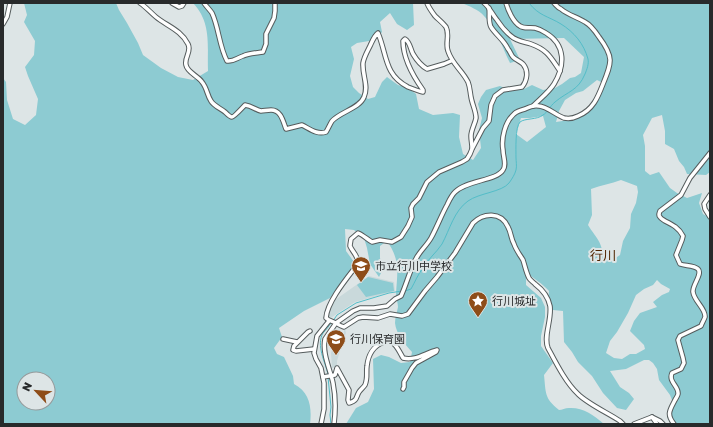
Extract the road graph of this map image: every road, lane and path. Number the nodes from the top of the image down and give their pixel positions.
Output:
1 (10, 3) edge
2 (140, 3) edge
3 (172, 3) edge
4 (184, 3) edge
5 (204, 3) edge
6 (275, 3) edge
7 (427, 3) edge
8 (484, 3) edge
9 (506, 3) edge
10 (554, 3) edge
11 (490, 8) junction
12 (3, 24) edge
13 (452, 61) junction
14 (560, 71) junction
15 (532, 107) junction
16 (472, 149) junction
17 (710, 153) edge
18 (710, 195) edge
19 (710, 217) edge
20 (329, 321) junction
21 (336, 323) junction
22 (310, 331) dead end
23 (283, 339) dead end
24 (297, 342) junction
25 (314, 349) junction
26 (331, 376) junction
27 (324, 377) junction
28 (403, 389) dead end
29 (652, 417) junction
30 (321, 424) edge
31 (334, 424) edge
32 (623, 424) edge
33 (634, 424) edge
34 (657, 424) edge
35 (663, 424) edge
36 (674, 424) edge

1 - 12 street
2 - 13 street
3 - 4 street
5 - 6 street
7 - 13 street
8 - 11 street
9 - 14 street
10 - 15 street
11 - 14 street
11 - 16 street
13 - 16 street
14 - 15 street
15 - 21 street
16 - 20 street
17 - 36 street
18 - 19 street
20 - 21 street
20 - 25 street
21 - 26 street
21 - 32 street
22 - 24 street
23 - 24 street
24 - 25 street
25 - 27 street
26 - 27 street
26 - 28 street
26 - 31 street
27 - 30 street
29 - 33 street
29 - 34 street
29 - 35 street

